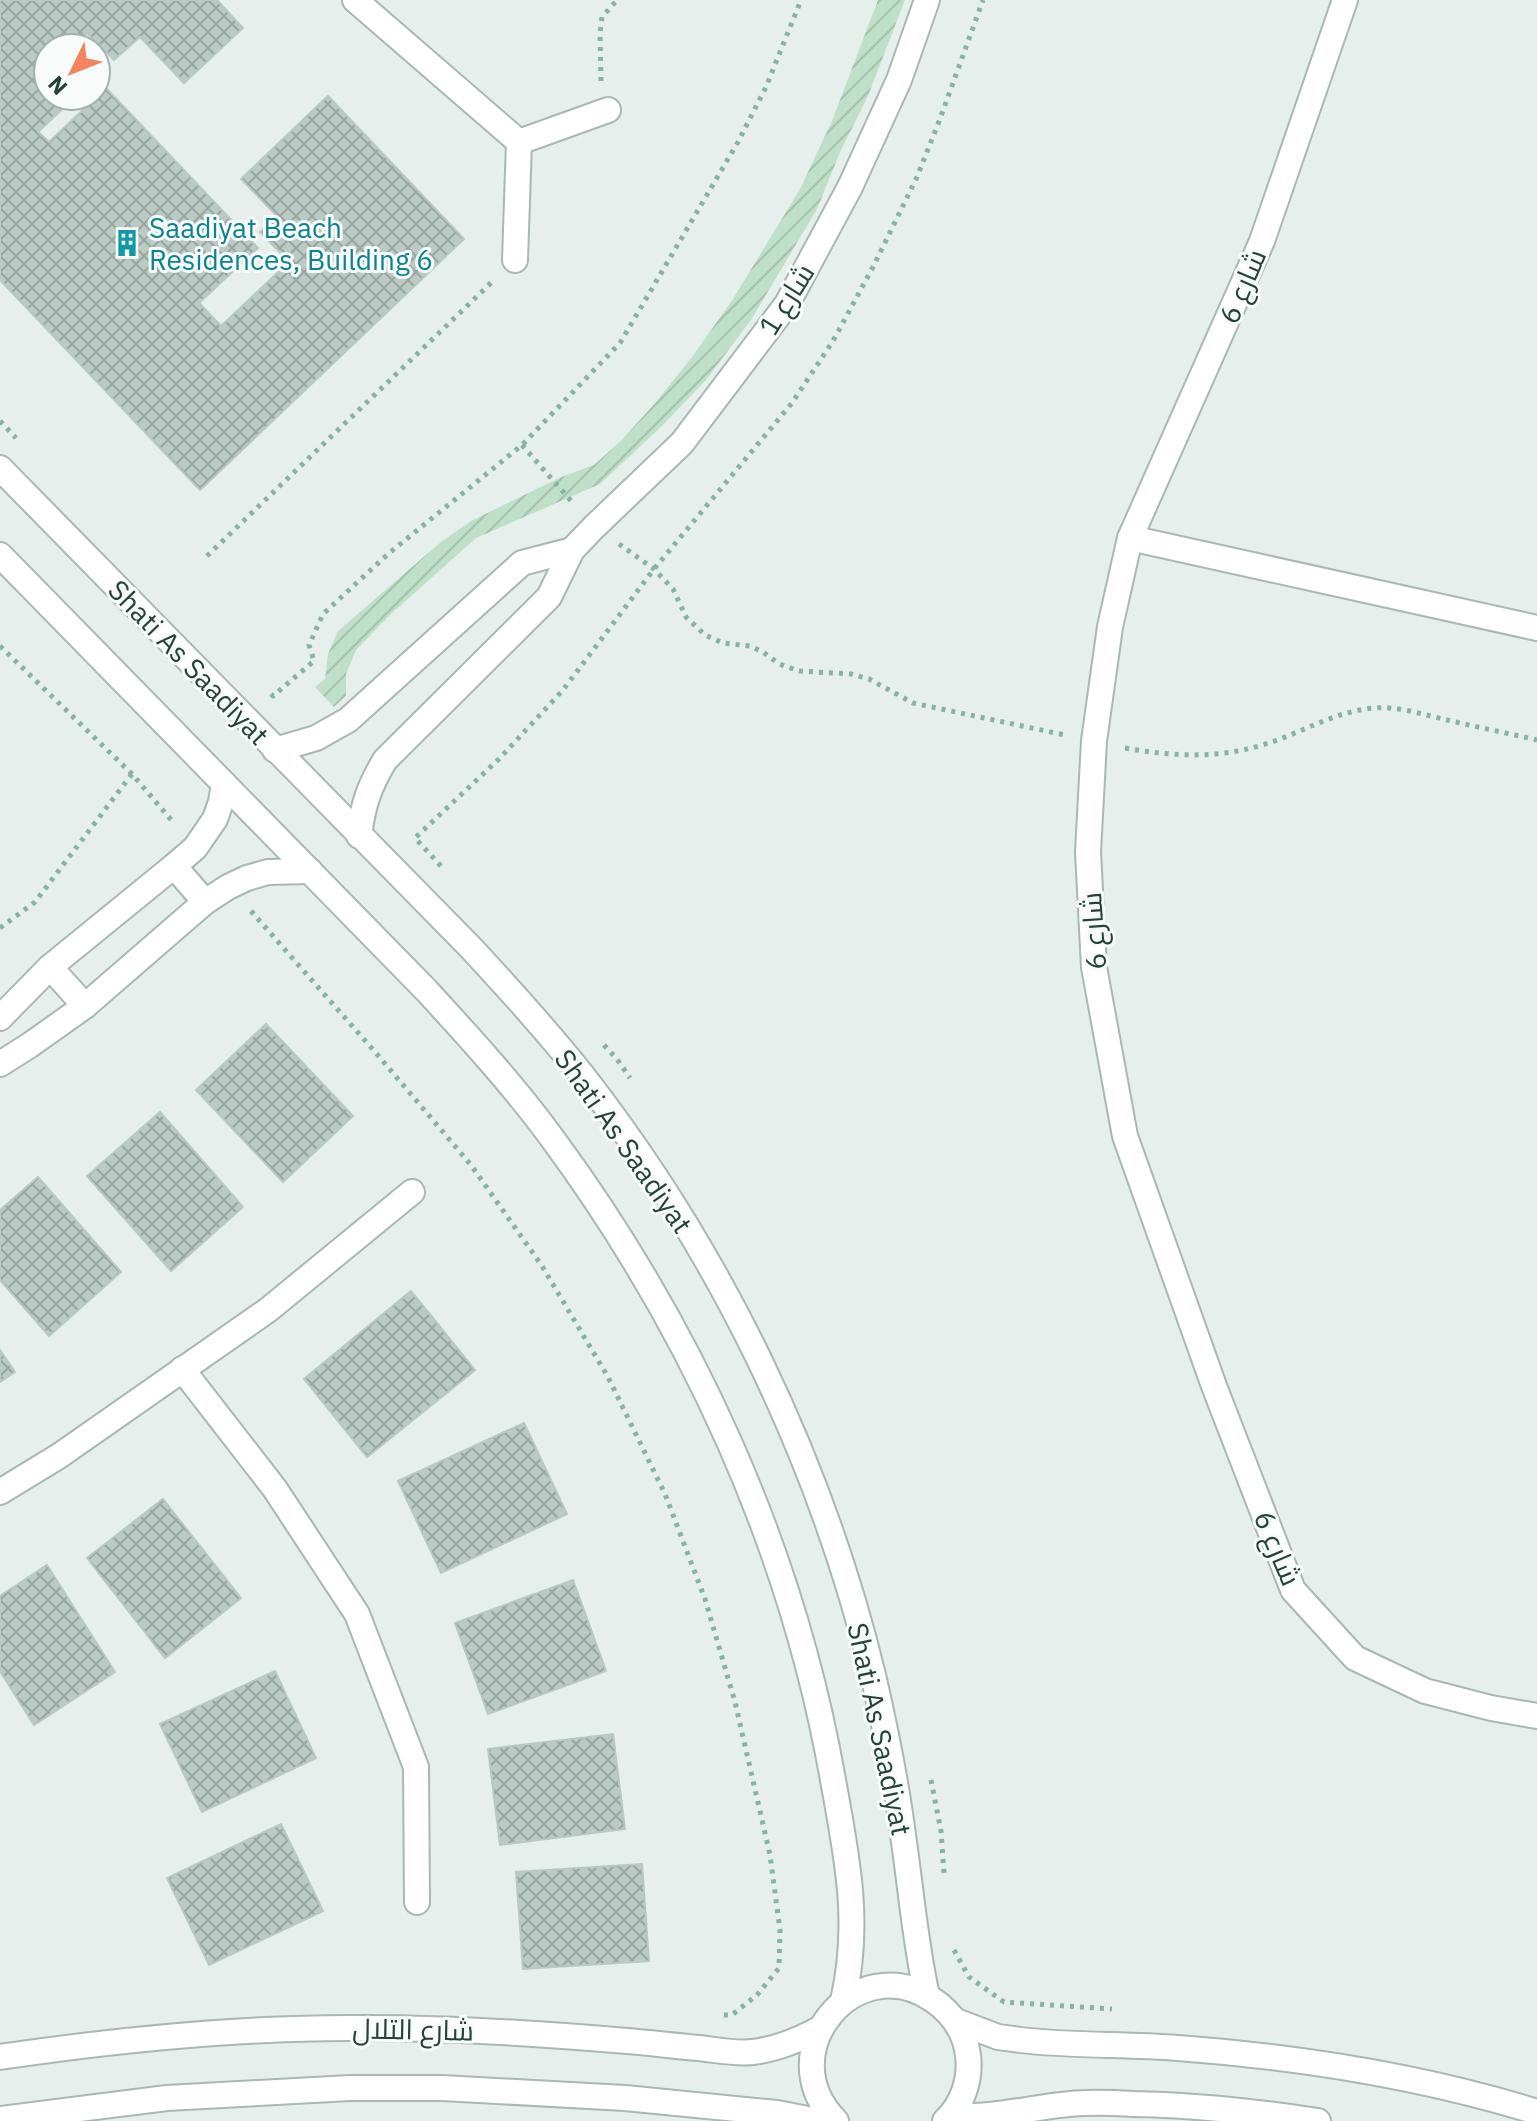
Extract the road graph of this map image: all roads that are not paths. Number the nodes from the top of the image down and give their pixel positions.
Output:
1 (355, 0) edge
2 (927, 0) edge
3 (1345, 0) edge
4 (608, 110) road end
5 (519, 142) junction
6 (515, 260) road end
7 (0, 468) edge
8 (1130, 538) junction
9 (572, 550) junction
10 (0, 555) edge
11 (1537, 628) edge
12 (275, 750) junction
13 (224, 784) junction
14 (359, 836) junction
15 (174, 866) junction
16 (310, 871) junction
17 (205, 902) junction
18 (50, 967) junction
19 (85, 1006) junction
20 (0, 1018) edge
21 (0, 1064) edge
22 (412, 1192) dead end
23 (182, 1369) junction
24 (0, 1492) edge
25 (1537, 1716) edge
26 (417, 1902) dead end
27 (927, 1996) junction
28 (843, 2001) junction
29 (956, 2021) junction
30 (821, 2028) junction
31 (0, 2057) edge
32 (1537, 2112) edge
33 (948, 2118) edge
34 (0, 2119) edge
35 (818, 2121) edge
36 (836, 2121) edge
37 (1318, 2121) edge

1 - 5 street
2 - 9 street, شارع 1
3 - 8 street, شارع 6
4 - 5 street
5 - 6 street
7 - 12 street, Shati As Saadiyat
8 - 11 street
8 - 25 street, شارع 6
9 - 12 street
9 - 14 street, شارع 1
10 - 13 street, Shati As Saadiyat
12 - 14 street, Shati As Saadiyat
13 - 15 street
13 - 16 street, Shati As Saadiyat
14 - 27 street, Shati As Saadiyat
15 - 17 street
15 - 18 street
16 - 17 street
16 - 28 street, Shati As Saadiyat
17 - 19 street
18 - 19 street
18 - 20 street
19 - 21 street
22 - 23 street
23 - 24 street
23 - 26 street
27 - 28 street
27 - 29 street
28 - 30 street
29 - 32 street
29 - 33 street
30 - 31 street, شارع التلال
30 - 36 street
33 - 37 street
34 - 35 street, شارع التلال

